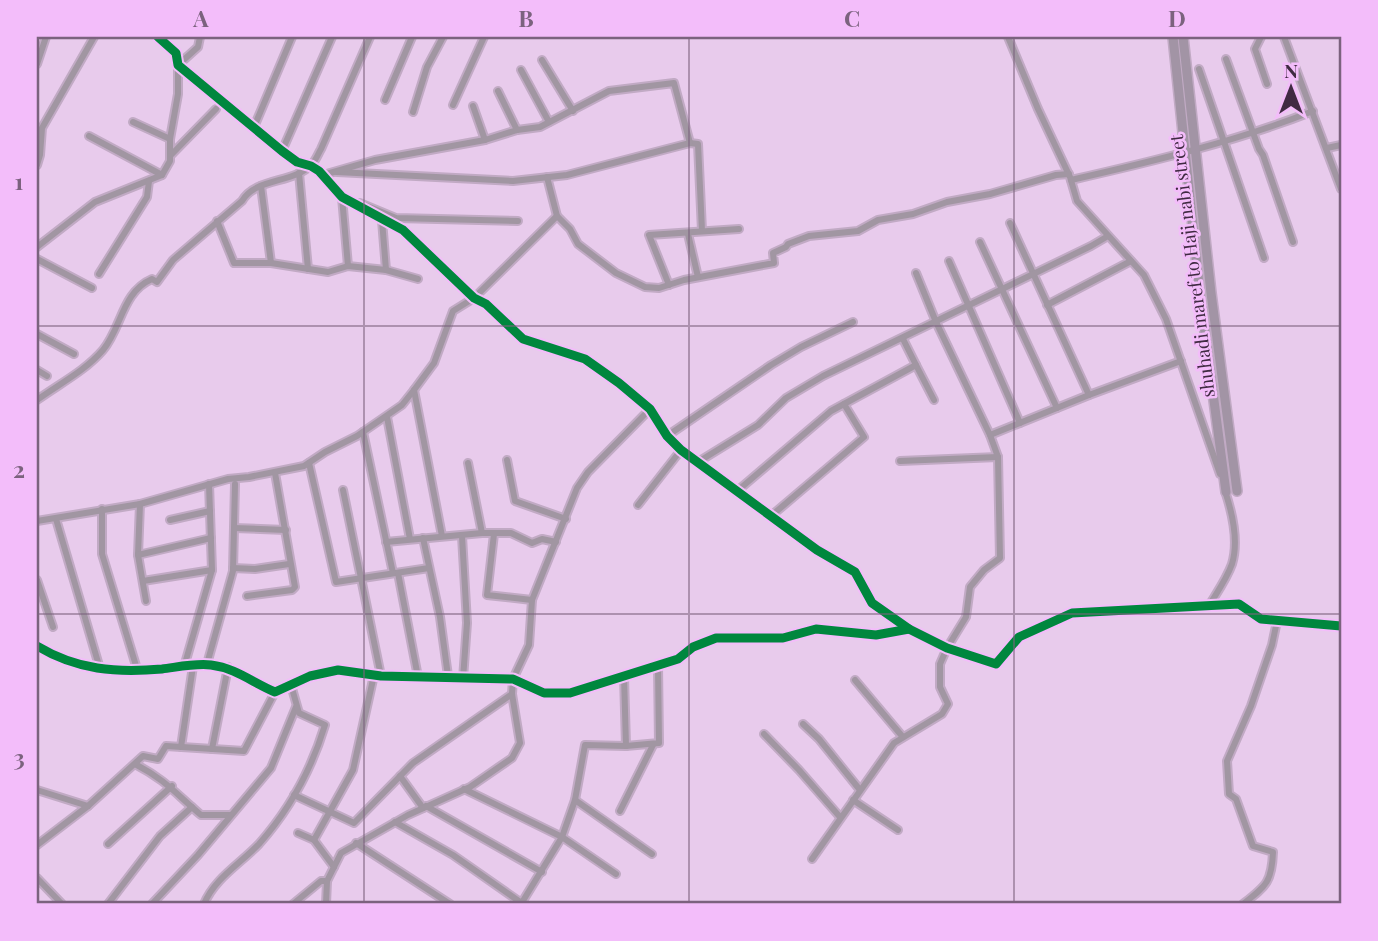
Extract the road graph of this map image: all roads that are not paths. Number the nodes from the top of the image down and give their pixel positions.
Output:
1 (46, 37) edge
2 (94, 37) edge
3 (158, 37) edge
4 (200, 37) edge
5 (292, 37) edge
6 (332, 37) edge
7 (370, 37) edge
8 (412, 37) edge
9 (443, 37) edge
10 (484, 37) edge
11 (1007, 37) edge
12 (1172, 37) edge
13 (1183, 37) edge
14 (1261, 37) edge
15 (1284, 37) edge
16 (1226, 59) dead end
17 (542, 60) dead end
18 (37, 64) edge
19 (178, 65) junction
20 (1199, 69) dead end
21 (521, 70) dead end
22 (1268, 84) dead end
23 (498, 91) dead end
24 (385, 100) dead end
25 (453, 105) dead end
26 (473, 106) dead end
27 (216, 109) dead end
28 (573, 111) junction
29 (1313, 111) junction
30 (413, 112) dead end
31 (132, 122) dead end
32 (550, 122) junction
33 (254, 127) junction
34 (517, 130) junction
35 (1253, 132) junction
36 (89, 136) dead end
37 (170, 139) junction
38 (1223, 140) junction
39 (485, 141) junction
40 (690, 143) junction
41 (1341, 145) edge
42 (1195, 148) junction
43 (1327, 148) junction
44 (1184, 151) junction
45 (282, 152) junction
46 (171, 155) junction
47 (37, 165) edge
48 (311, 166) junction
49 (337, 172) junction
50 (299, 173) junction
51 (326, 174) junction
52 (162, 175) junction
53 (547, 177) junction
54 (1070, 177) junction
55 (149, 181) junction
56 (261, 186) junction
57 (1341, 189) edge
58 (342, 197) junction
59 (558, 216) junction
60 (396, 218) junction
61 (382, 220) junction
62 (217, 221) junction
63 (518, 221) dead end
64 (1010, 223) dead end
65 (395, 226) junction
66 (739, 229) dead end
67 (702, 231) junction
68 (688, 234) junction
69 (1108, 236) junction
70 (980, 242) dead end
71 (1293, 242) dead end
72 (37, 247) edge
73 (1264, 258) dead end
74 (37, 259) edge
75 (949, 261) dead end
76 (1131, 261) junction
77 (271, 263) junction
78 (348, 265) junction
79 (307, 269) junction
80 (386, 270) junction
81 (916, 273) dead end
82 (99, 274) dead end
83 (1033, 274) junction
84 (698, 277) junction
85 (418, 279) dead end
86 (669, 285) junction
87 (92, 288) dead end
88 (1001, 290) junction
89 (474, 298) junction
90 (1047, 305) junction
91 (968, 306) junction
92 (853, 322) dead end
93 (936, 322) junction
94 (37, 334) edge
95 (903, 339) junction
96 (74, 354) dead end
97 (1181, 361) junction
98 (916, 365) junction
99 (37, 370) edge
100 (47, 376) dead end
101 (414, 390) junction
102 (1088, 395) junction
103 (37, 400) edge
104 (934, 400) dead end
105 (844, 404) junction
106 (1057, 408) junction
107 (650, 409) junction
108 (387, 417) junction
109 (1020, 423) junction
110 (363, 432) junction
111 (667, 436) junction
112 (990, 436) junction
113 (681, 450) junction
114 (998, 457) junction
115 (507, 460) dead end
116 (900, 461) dead end
117 (698, 462) junction
118 (309, 463) junction
119 (468, 463) dead end
120 (275, 473) junction
121 (209, 484) junction
122 (235, 484) dead end
123 (343, 490) dead end
124 (1237, 491) dead end
125 (736, 492) junction
126 (1226, 492) junction
127 (140, 504) junction
128 (638, 505) dead end
129 (102, 509) junction
130 (210, 511) junction
131 (771, 516) junction
132 (56, 519) junction
133 (566, 519) junction
134 (170, 520) dead end
135 (37, 521) edge
136 (234, 528) junction
137 (286, 530) junction
138 (482, 533) junction
139 (494, 534) junction
140 (442, 536) junction
141 (461, 536) junction
142 (211, 538) junction
143 (423, 538) junction
144 (410, 540) junction
145 (386, 542) junction
146 (556, 542) junction
147 (138, 555) junction
148 (289, 564) dead end
149 (233, 568) junction
150 (429, 568) junction
151 (212, 570) junction
152 (396, 573) junction
153 (37, 580) edge
154 (362, 580) junction
155 (143, 581) junction
156 (247, 596) dead end
157 (532, 600) junction
158 (146, 601) dead end
159 (1210, 604) junction
160 (1277, 621) junction
161 (1341, 626) edge
162 (53, 627) dead end
163 (909, 629) junction
164 (37, 646) edge
165 (947, 648) junction
166 (207, 664) junction
167 (193, 666) junction
168 (658, 666) junction
169 (184, 667) junction
170 (228, 667) junction
171 (100, 668) junction
172 (137, 669) junction
173 (377, 675) junction
174 (448, 676) junction
175 (624, 676) junction
176 (418, 677) junction
177 (463, 679) junction
178 (513, 680) junction
179 (855, 680) dead end
180 (291, 685) junction
181 (275, 692) junction
182 (512, 694) junction
183 (297, 705) junction
184 (803, 724) dead end
185 (764, 734) dead end
186 (902, 736) junction
187 (653, 745) junction
188 (626, 746) junction
189 (181, 747) junction
190 (212, 749) junction
191 (135, 764) junction
192 (401, 776) junction
193 (172, 786) junction
194 (464, 789) junction
195 (37, 790) edge
196 (860, 790) junction
197 (294, 795) junction
198 (575, 800) junction
199 (853, 800) junction
200 (88, 806) junction
201 (192, 807) junction
202 (425, 807) junction
203 (331, 811) junction
204 (620, 811) dead end
205 (231, 815) junction
206 (840, 817) junction
207 (396, 822) junction
208 (898, 830) dead end
209 (298, 833) dead end
210 (562, 837) junction
211 (314, 839) junction
212 (356, 843) junction
213 (108, 844) dead end
214 (37, 845) edge
215 (652, 855) dead end
216 (812, 859) dead end
217 (334, 867) junction
218 (542, 872) junction
219 (617, 874) dead end
220 (37, 878) edge
221 (327, 881) junction
222 (62, 904) edge
223 (108, 904) edge
224 (152, 904) edge
225 (204, 904) edge
226 (293, 904) edge
227 (326, 904) edge
228 (450, 904) edge
229 (522, 904) edge
230 (1243, 904) edge

1 - 18 street
2 - 47 street
3 - 19 street
4 - 19 street
5 - 33 street
6 - 45 street
7 - 48 street
8 - 24 street
9 - 30 street
10 - 25 street
11 - 54 street
12 - 44 main road
13 - 42 main road, shuhadi maref to Haji nabi street
14 - 22 street
15 - 29 street
16 - 35 street
17 - 28 street
19 - 33 street
19 - 37 street
20 - 38 street
21 - 32 street
23 - 34 street
26 - 39 street
27 - 46 street
28 - 32 street
28 - 40 street
29 - 35 street
29 - 43 street
31 - 37 street
32 - 34 street
33 - 45 street
34 - 39 street
35 - 38 street
35 - 71 street
36 - 52 street
37 - 46 street
38 - 42 street
38 - 73 street
39 - 49 street
40 - 53 street
40 - 67 street
41 - 43 street
42 - 44 street
42 - 124 main road, shuhadi maref to Haji nabi street
43 - 57 street
44 - 54 street
44 - 126 main road
45 - 48 street
46 - 52 street
48 - 50 street
48 - 51 street
49 - 51 street
49 - 53 street
50 - 56 street
50 - 79 street
51 - 58 street
51 - 60 street
52 - 55 street
53 - 59 street
54 - 69 street
54 - 84 street
55 - 72 street
55 - 82 street
56 - 62 street
56 - 77 street
58 - 61 street
58 - 78 street
59 - 86 street
59 - 89 street
60 - 63 street
60 - 65 street
61 - 65 street
61 - 80 street
62 - 77 street
62 - 103 street
64 - 83 street
65 - 89 street
66 - 67 street
67 - 68 street
68 - 84 street
68 - 86 street
69 - 76 street
69 - 83 street
70 - 88 street
74 - 87 street
75 - 91 street
76 - 90 street
76 - 97 street
77 - 79 street
78 - 79 street
78 - 80 street
80 - 85 street
81 - 93 street
83 - 88 street
83 - 90 street
84 - 86 street
88 - 91 street
88 - 106 street
89 - 101 street
89 - 107 street
90 - 102 street
91 - 93 street
91 - 109 street
92 - 111 street
93 - 95 street
93 - 112 street
94 - 96 street
95 - 98 street
95 - 117 street
97 - 102 street
97 - 126 street
98 - 104 street
98 - 105 street
99 - 100 street
101 - 108 street
101 - 140 street
102 - 106 street
105 - 125 street
105 - 131 street
106 - 109 street
107 - 111 street
107 - 133 street
108 - 110 street
108 - 144 street
109 - 112 street
110 - 118 street
110 - 145 street
111 - 113 street
112 - 114 street
113 - 117 street
113 - 128 street
114 - 116 street
114 - 165 street
115 - 133 street
117 - 125 street
118 - 120 street
118 - 154 street
119 - 138 street
120 - 121 street
120 - 137 street
121 - 127 street
121 - 130 street
122 - 136 street
123 - 154 street
125 - 131 street
126 - 159 street
127 - 129 street
127 - 147 street
129 - 132 street
129 - 172 street
130 - 134 street
130 - 142 street
131 - 163 street
132 - 135 street
132 - 171 street
133 - 146 street
136 - 137 street
136 - 149 street
137 - 156 street
138 - 139 street
138 - 141 street
139 - 146 street
139 - 157 street
140 - 141 street
140 - 143 street
141 - 177 street
142 - 147 street
142 - 151 street
143 - 144 street
143 - 150 street
144 - 145 street
145 - 152 street
146 - 157 street
147 - 155 street
148 - 149 street
149 - 166 street
150 - 152 street
150 - 174 street
151 - 155 street
151 - 169 street
152 - 154 street
152 - 176 street
153 - 162 street
154 - 173 street
155 - 158 street
157 - 178 street
159 - 160 street
159 - 165 street
160 - 161 street
160 - 230 street
163 - 165 street
163 - 168 street
164 - 171 street
165 - 186 street
166 - 167 street
166 - 170 street
167 - 169 street
167 - 189 street
168 - 175 street
168 - 187 street
169 - 172 street
170 - 181 street
170 - 190 street
171 - 172 street
173 - 176 street
173 - 180 street
173 - 203 street
174 - 176 street
174 - 177 street
175 - 178 street
175 - 188 street
177 - 178 street
178 - 182 street
179 - 186 street
180 - 181 street
180 - 183 street
181 - 190 street
182 - 192 street
182 - 194 street
183 - 197 street
183 - 205 street
184 - 196 street
185 - 206 street
186 - 196 street
187 - 188 street
187 - 204 street
188 - 198 street
189 - 190 street
189 - 191 street
191 - 193 street
191 - 200 street
192 - 202 street
192 - 203 street
193 - 201 street
193 - 213 street
194 - 202 street
194 - 210 street
195 - 200 street
196 - 199 street
197 - 203 street
197 - 225 street
198 - 210 street
198 - 215 street
199 - 206 street
199 - 208 street
200 - 214 street
201 - 205 street
201 - 223 street
202 - 207 street
202 - 218 street
203 - 211 street
205 - 224 street
206 - 216 street
207 - 212 street
207 - 229 street
209 - 211 street
210 - 218 street
210 - 219 street
211 - 217 street
212 - 217 street
212 - 228 street
217 - 221 street
218 - 229 street
220 - 222 street
221 - 226 street
221 - 227 street

